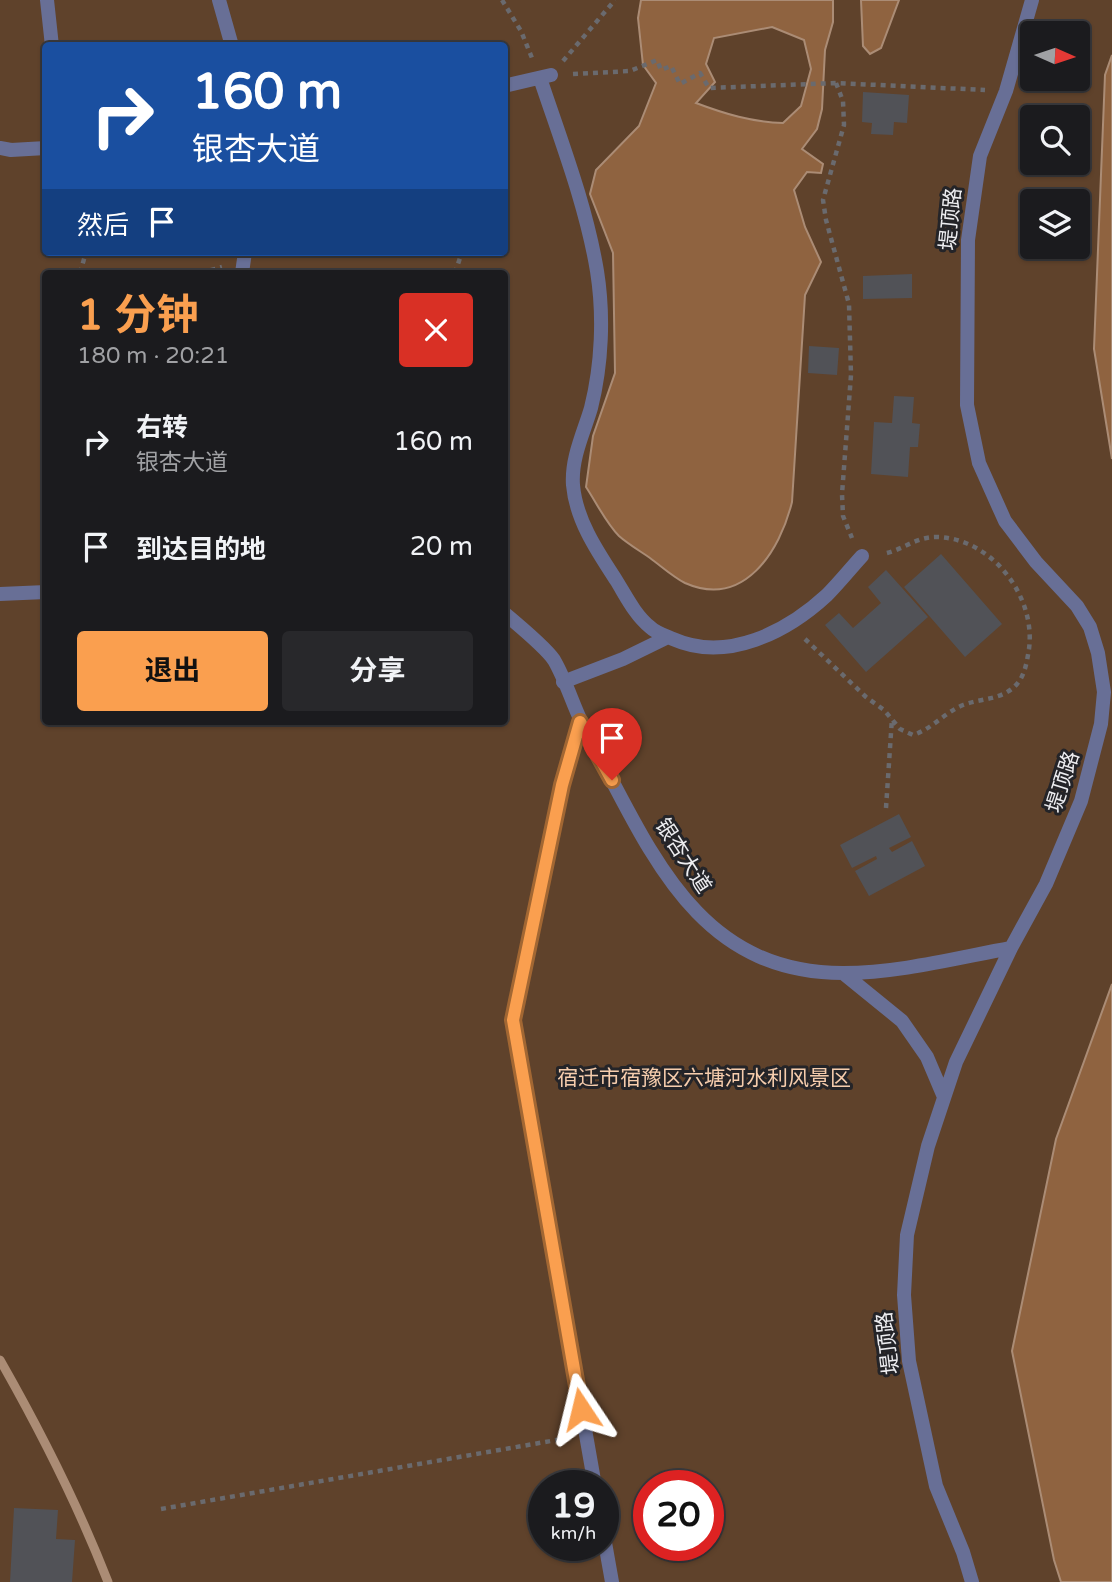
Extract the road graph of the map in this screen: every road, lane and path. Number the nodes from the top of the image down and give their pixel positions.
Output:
1 (47, 0) edge
2 (219, 0) edge
3 (502, 0) edge
4 (615, 0) edge
5 (1032, 0) edge
6 (52, 42) edge
7 (231, 42) edge
8 (546, 76) junction
9 (836, 83) junction
10 (508, 85) edge
11 (1006, 91) junction
12 (0, 148) edge
13 (42, 148) edge
14 (862, 555) junction
15 (42, 592) edge
16 (0, 594) edge
17 (508, 617) edge
18 (788, 623) junction
19 (668, 637) junction
20 (563, 682) junction
21 (892, 717) junction
22 (580, 722) junction
23 (886, 808) dead end
24 (1010, 948) junction
25 (843, 973) junction
26 (944, 1097) junction
27 (586, 1435) junction
28 (592, 1470) edge
29 (161, 1509) dead end
30 (608, 1561) edge
31 (612, 1582) edge
32 (972, 1582) edge

1 - 6 street
2 - 7 street
3 - 8 path
4 - 8 path
5 - 11 street, 堤顶路
8 - 9 path
8 - 10 street
8 - 19 street
9 - 11 path
9 - 14 path
11 - 24 street, 堤顶路
12 - 13 street
14 - 18 street
14 - 21 path
15 - 16 street
17 - 20 street, 银杏大道
18 - 19 street
18 - 21 path
19 - 20 street
20 - 22 street, 银杏大道
21 - 23 path
22 - 25 street, 银杏大道
22 - 27 street
24 - 25 street, 银杏大道
24 - 26 street, 堤顶路
25 - 26 street
26 - 32 street, 堤顶路
27 - 28 street
27 - 29 path
30 - 31 street

